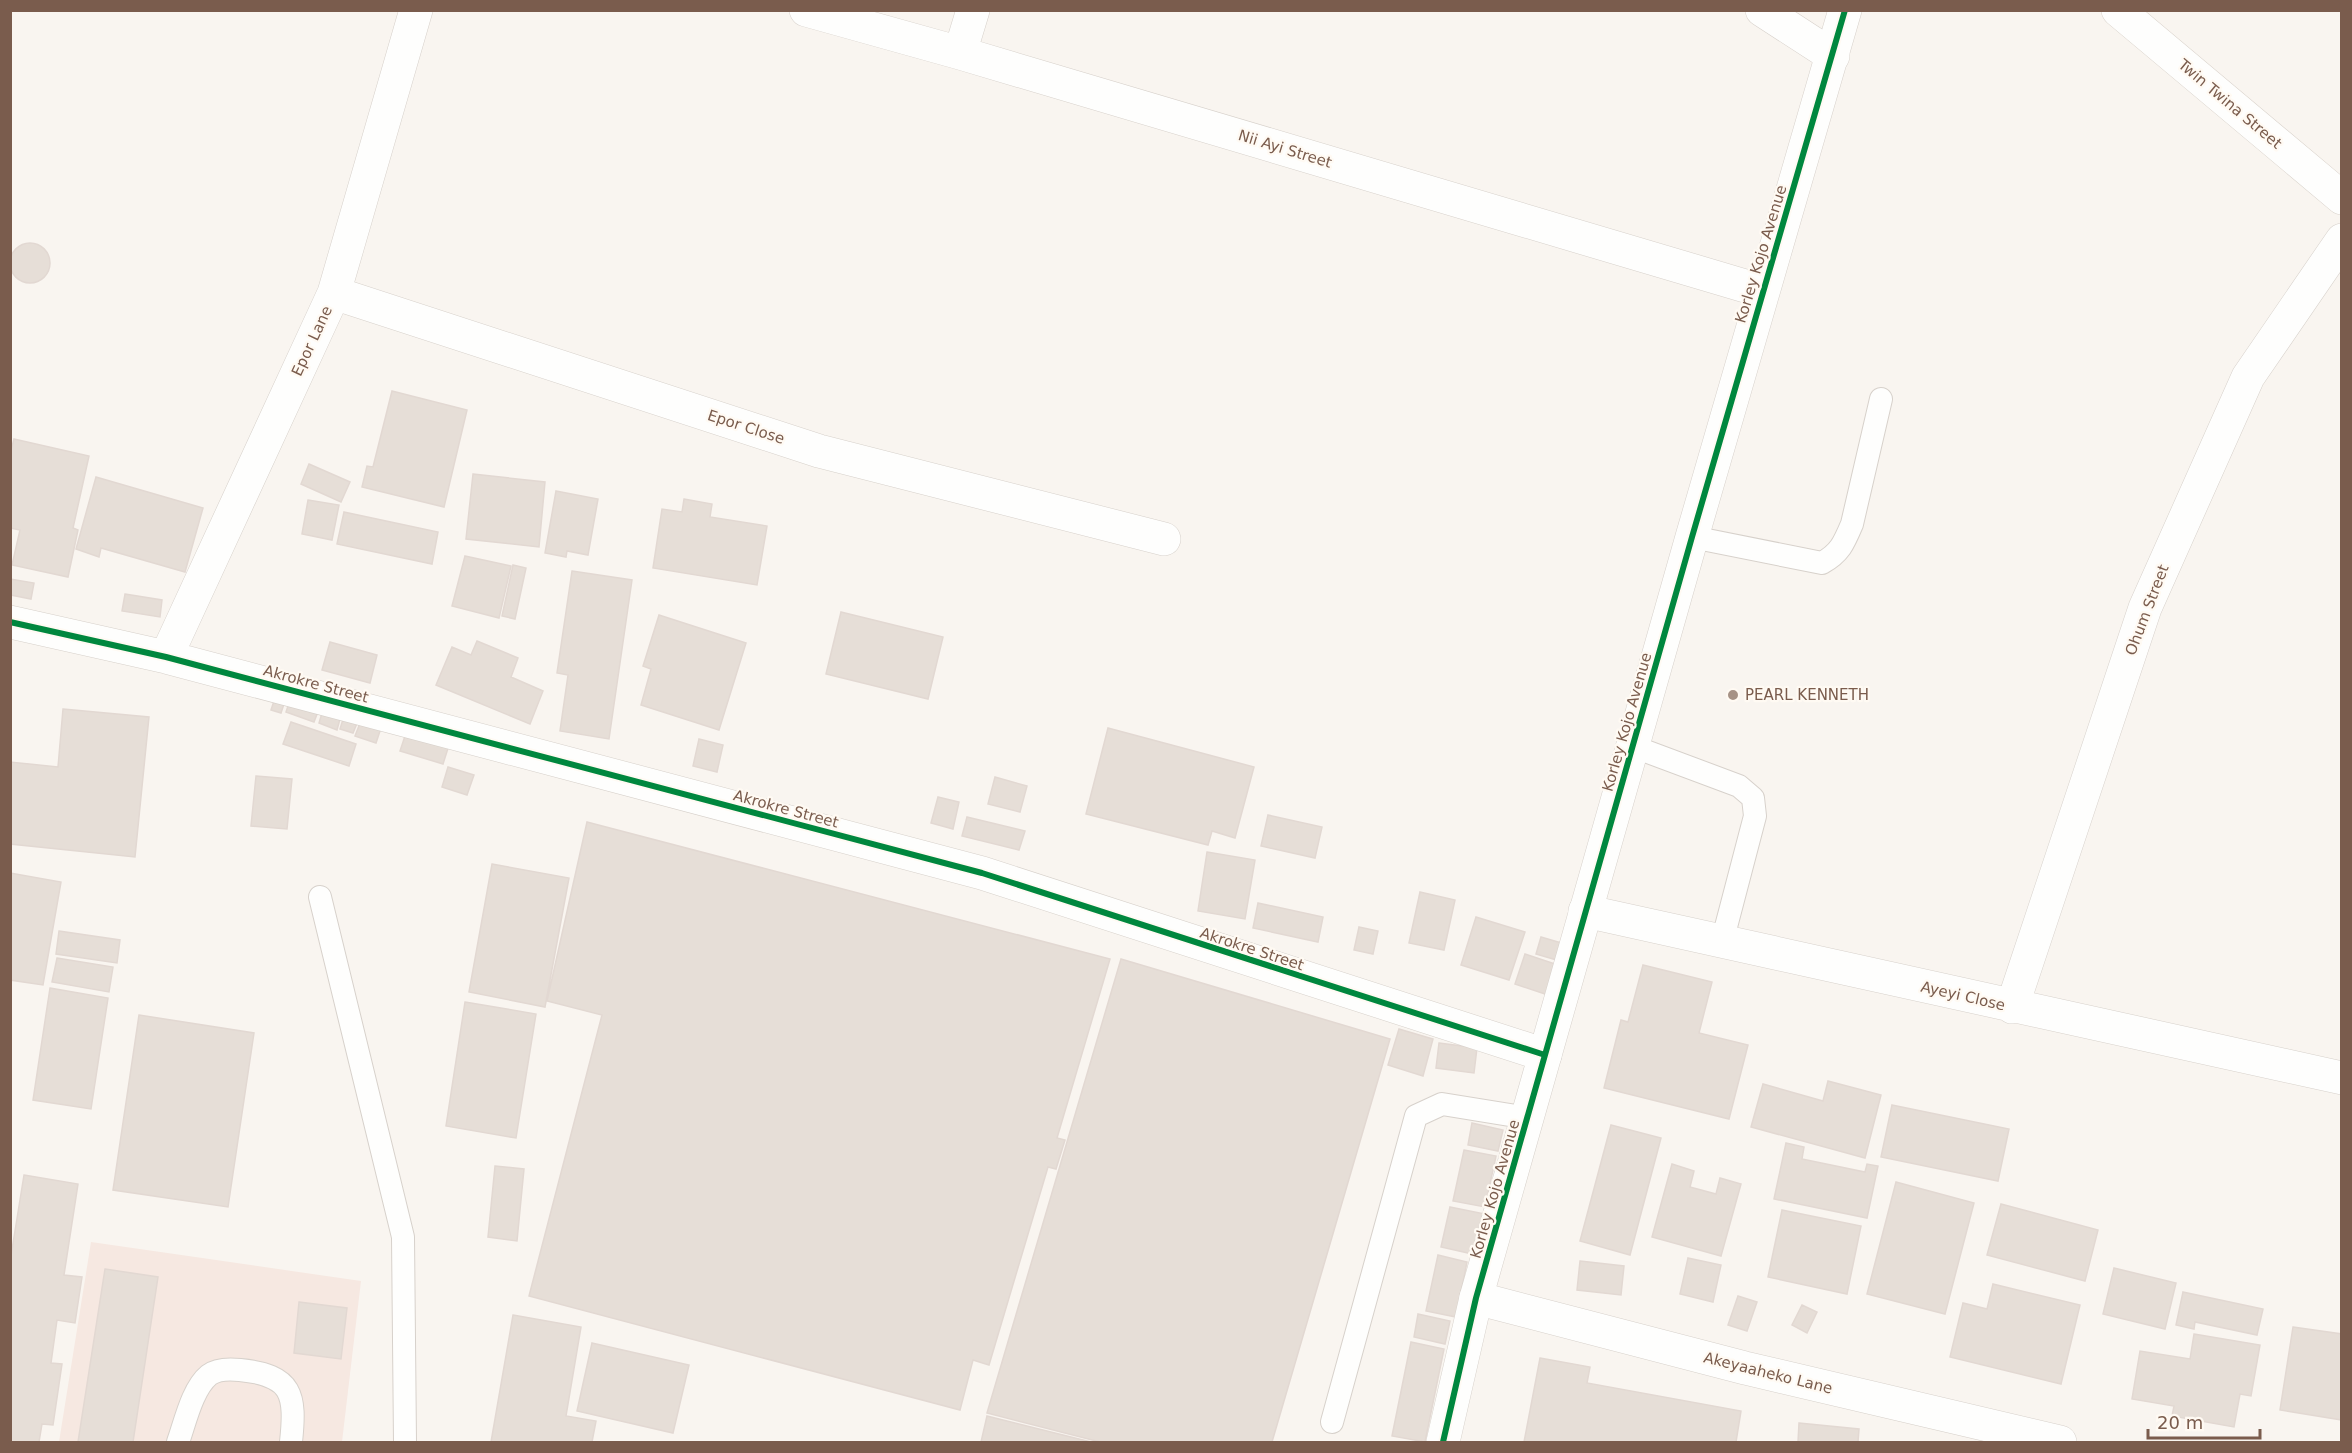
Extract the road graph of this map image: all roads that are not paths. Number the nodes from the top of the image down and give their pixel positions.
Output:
1 (416, 10) edge
2 (806, 10) edge
3 (973, 10) edge
4 (1762, 10) edge
5 (1845, 10) edge
6 (2118, 10) edge
7 (960, 53) junction
8 (1833, 56) junction
9 (2342, 198) edge
10 (2342, 240) edge
11 (1762, 291) junction
12 (334, 293) junction
13 (1881, 399) dead end
14 (1692, 537) junction
15 (1164, 539) dead end
16 (10, 622) edge
17 (166, 657) junction
18 (1632, 746) junction
19 (320, 897) dead end
20 (1585, 911) junction
21 (1722, 942) junction
22 (2012, 1006) junction
23 (1545, 1055) junction
24 (2342, 1078) edge
25 (1528, 1118) junction
26 (1476, 1298) junction
27 (1332, 1422) dead end
28 (178, 1443) edge
29 (291, 1443) edge
30 (405, 1443) edge
31 (1443, 1443) edge
32 (2060, 1443) edge

1 - 12 street, Epor Lane
2 - 7 street, Nii Ayi Street
3 - 7 street
4 - 8 street
5 - 8 street, Korley Kojo Avenue
6 - 9 street, Twin Twina Street
7 - 11 street, Nii Ayi Street
8 - 11 street, Korley Kojo Avenue
10 - 22 street, Ohum Street
11 - 14 street, Korley Kojo Avenue
12 - 15 street, Epor Close
12 - 17 street, Epor Lane
13 - 14 lane
14 - 18 street, Korley Kojo Avenue
16 - 17 street, Akrokre Street
17 - 23 street, Akrokre Street
18 - 20 street, Korley Kojo Avenue
18 - 21 lane
19 - 30 lane
20 - 21 street, Ayeyi Close
20 - 23 street, Korley Kojo Avenue
21 - 22 street, Ayeyi Close
22 - 24 street, Ayeyi Close
23 - 25 street, Korley Kojo Avenue
25 - 26 street, Korley Kojo Avenue
25 - 27 lane
26 - 31 street, Korley Kojo Avenue
26 - 32 street, Akeyaaheko Lane
28 - 29 lane

